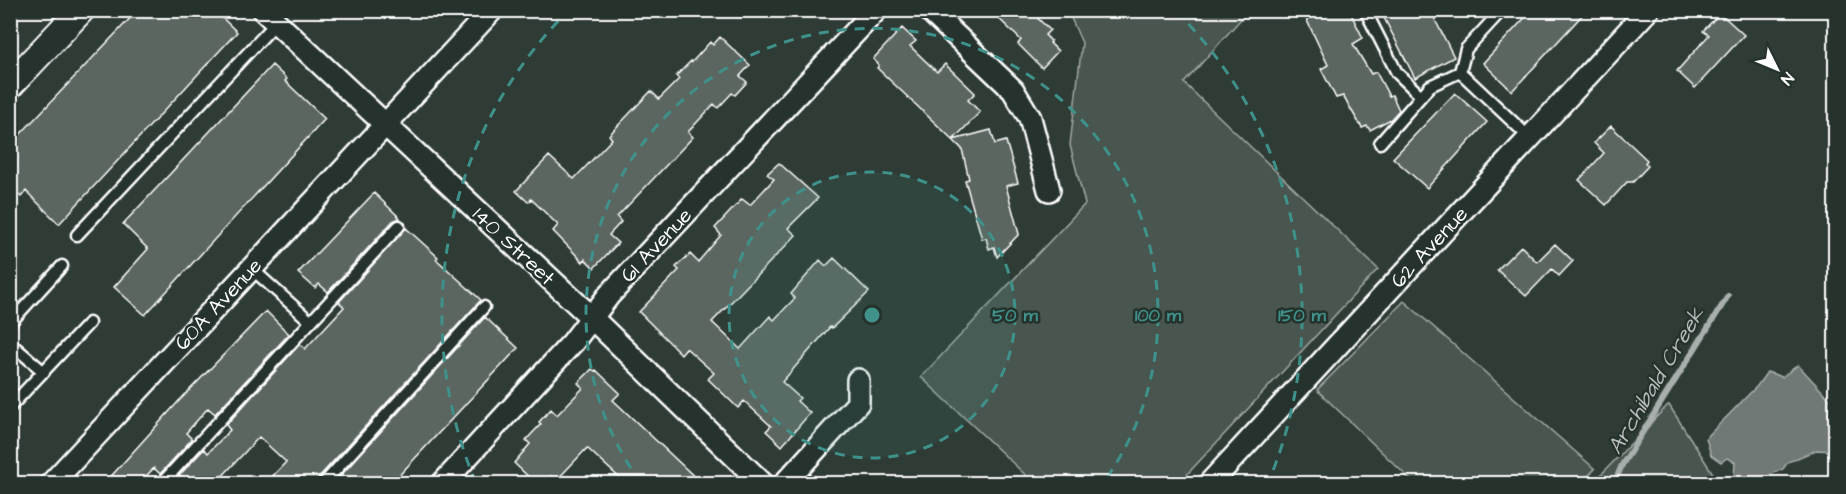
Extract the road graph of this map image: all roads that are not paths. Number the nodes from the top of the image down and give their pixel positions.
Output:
1 (81, 10) edge
2 (492, 10) edge
3 (876, 10) edge
4 (929, 10) edge
5 (1365, 10) edge
6 (1502, 10) edge
7 (1648, 10) edge
8 (269, 17) edge
9 (1460, 72) junction
10 (10, 86) edge
11 (1421, 96) junction
12 (384, 125) junction
13 (1530, 138) junction
14 (1380, 143) dead end
15 (1049, 190) dead end
16 (399, 226) dead end
17 (77, 235) dead end
18 (62, 267) dead end
19 (251, 268) junction
20 (484, 307) dead end
21 (592, 318) junction
22 (310, 321) junction
23 (10, 323) edge
24 (89, 323) dead end
25 (10, 343) edge
26 (44, 372) junction
27 (858, 380) dead end
28 (10, 407) edge
29 (51, 483) edge
30 (161, 483) edge
31 (323, 483) edge
32 (442, 483) edge
33 (763, 483) edge
34 (784, 483) edge
35 (1209, 483) edge

1 - 10 street
2 - 12 street, 60A Avenue
3 - 21 street, 61 Avenue
4 - 15 street
5 - 11 lane
6 - 9 lane
7 - 13 street, 62 Avenue
8 - 12 street, 140 Street
8 - 17 lane
9 - 11 lane
9 - 13 lane
11 - 14 lane
12 - 19 street, 60A Avenue
12 - 21 street, 140 Street
13 - 35 street, 62 Avenue
16 - 22 lane
18 - 23 lane
19 - 22 lane
19 - 29 street, 60A Avenue
20 - 31 lane
21 - 32 street, 61 Avenue
21 - 33 street, 140 Street
22 - 30 lane
24 - 26 lane
25 - 26 lane
26 - 28 lane
27 - 34 street

